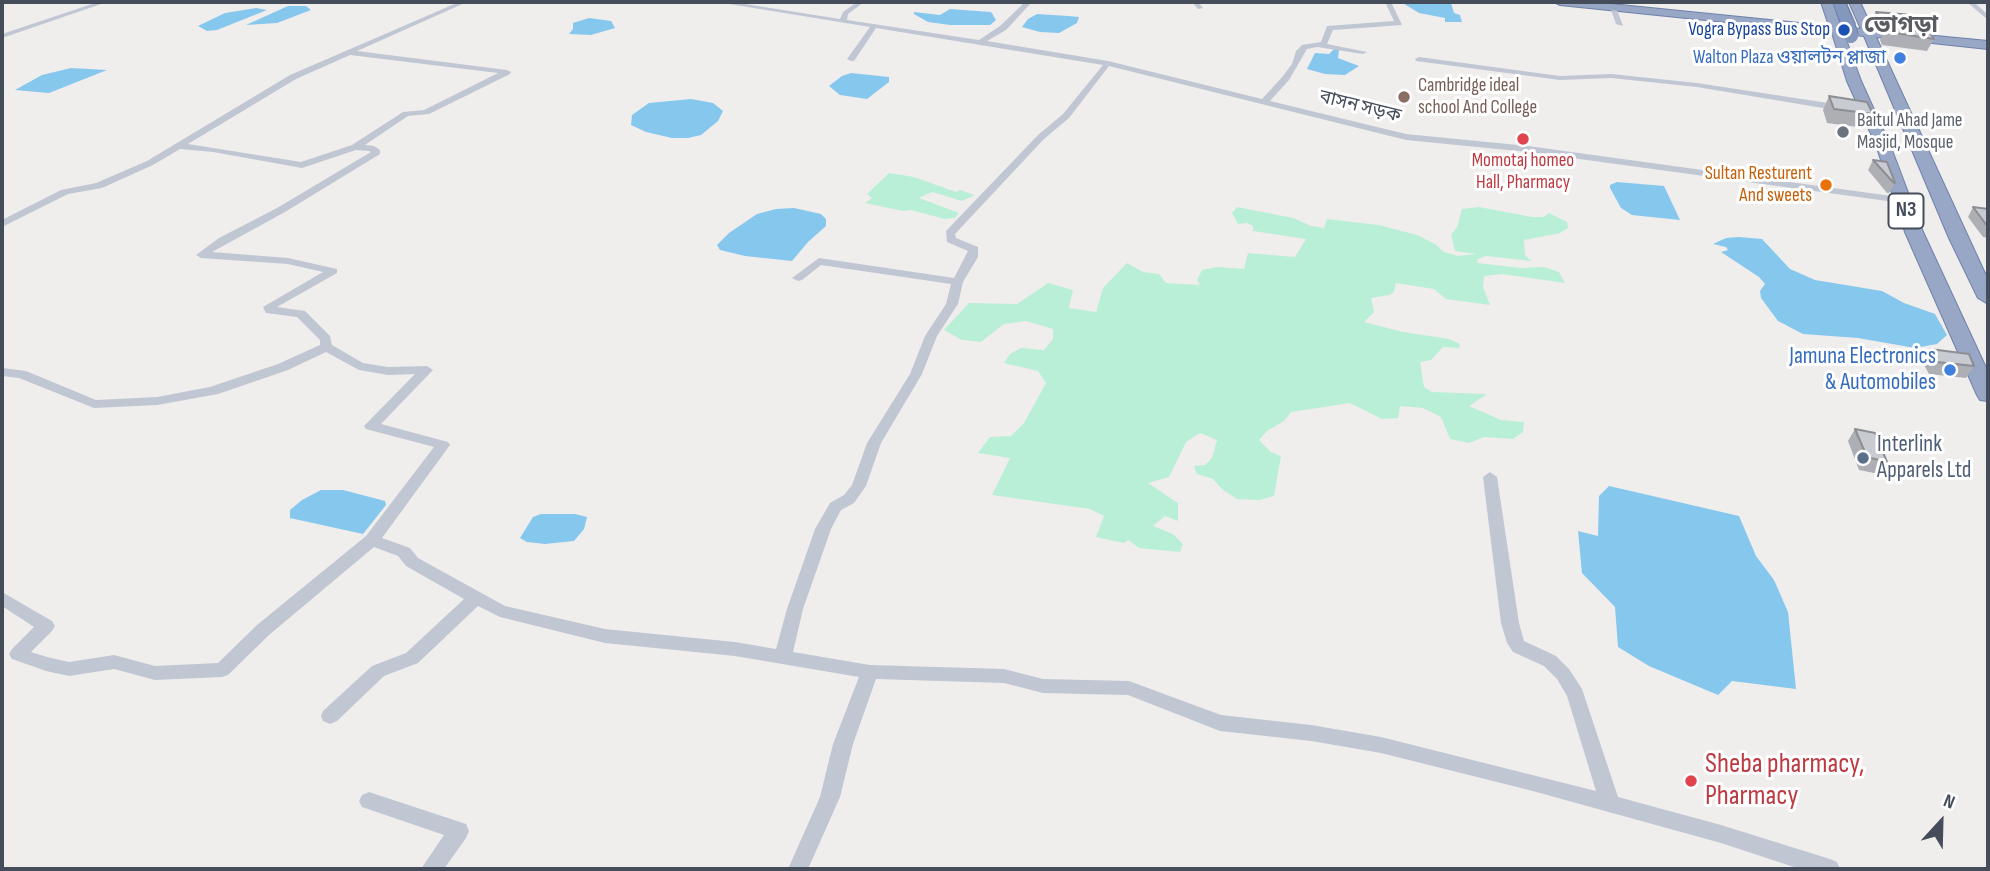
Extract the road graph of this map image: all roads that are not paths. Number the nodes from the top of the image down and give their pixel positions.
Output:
1 (104, 2) edge
2 (464, 2) edge
3 (720, 2) edge
4 (861, 2) edge
5 (1029, 2) edge
6 (1388, 2) edge
7 (1560, 2) edge
8 (1598, 2) edge
9 (1827, 2) edge
10 (1839, 2) edge
11 (1855, 2) edge
12 (1970, 2) edge
13 (1613, 7) junction
14 (1988, 18) edge
15 (843, 20) junction
16 (1620, 24) dead end
17 (875, 25) junction
18 (1842, 28) junction
19 (1867, 30) junction
20 (2, 36) edge
21 (1988, 40) edge
22 (981, 42) junction
23 (1316, 45) junction
24 (1988, 45) edge
25 (1363, 52) dead end
26 (351, 53) junction
27 (851, 59) dead end
28 (1419, 60) dead end
29 (1108, 63) junction
30 (1265, 101) junction
31 (1869, 112) junction
32 (181, 146) junction
33 (355, 147) junction
34 (1902, 200) junction
35 (2, 224) edge
36 (798, 278) dead end
37 (1983, 281) edge
38 (957, 282) junction
39 (1988, 298) edge
40 (326, 347) junction
41 (2, 372) edge
42 (1988, 395) edge
43 (1490, 477) dead end
44 (372, 540) junction
45 (477, 597) junction
46 (2, 598) edge
47 (783, 657) junction
48 (870, 672) junction
49 (330, 716) dead end
50 (369, 801) dead end
51 (1609, 803) junction
52 (432, 869) edge
53 (798, 869) edge
54 (1830, 869) edge

1 - 20 street
2 - 26 street
3 - 15 street, বাসন সড়ক
4 - 15 street
5 - 22 street
6 - 23 street
7 - 13 highway
8 - 18 highway
9 - 18 highway, N3
10 - 18 highway
11 - 19 highway, N3
12 - 14 street
13 - 16 street
13 - 18 highway
15 - 17 street, বাসন সড়ক
17 - 22 street, বাসন সড়ক
17 - 27 street
18 - 19 highway
18 - 31 highway, N3
19 - 21 highway
19 - 24 highway
19 - 37 highway, N3
22 - 29 street, বাসন সড়ক
23 - 25 street
23 - 30 street
26 - 32 street
26 - 33 street
28 - 31 street
29 - 30 street, বাসন সড়ক
29 - 38 street
30 - 34 street, বাসন সড়ক
31 - 34 highway, N3
32 - 33 street
32 - 35 street
33 - 40 street
34 - 42 highway, N3
36 - 38 street
37 - 39 highway, N3
38 - 47 street
40 - 41 street
40 - 44 street
43 - 51 street
44 - 45 street
44 - 46 street
45 - 47 street
45 - 49 street
47 - 48 street
48 - 51 street
48 - 53 street
50 - 52 street
51 - 54 street

